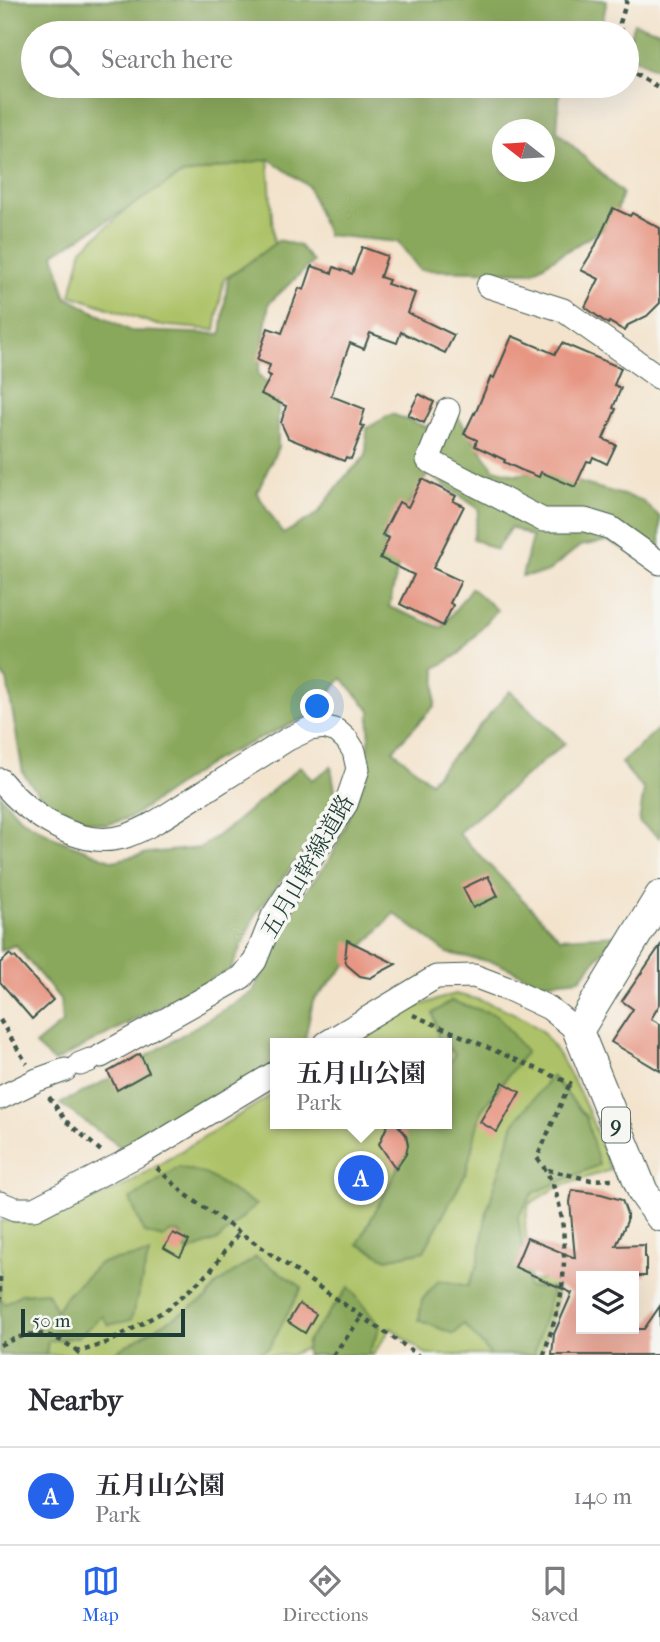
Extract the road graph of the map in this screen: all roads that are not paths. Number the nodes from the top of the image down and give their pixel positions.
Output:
1 (488, 286) dead end
2 (660, 378) edge
3 (449, 410) dead end
4 (660, 563) edge
5 (0, 780) edge
6 (660, 896) edge
7 (578, 1031) junction
8 (334, 1038) edge
9 (270, 1076) edge
10 (0, 1098) edge
11 (0, 1203) edge
12 (660, 1216) edge

1 - 2 street
3 - 4 street
5 - 10 street, 五月山幹線道路
6 - 7 main road
7 - 8 street
7 - 12 main road, 9
9 - 11 street

